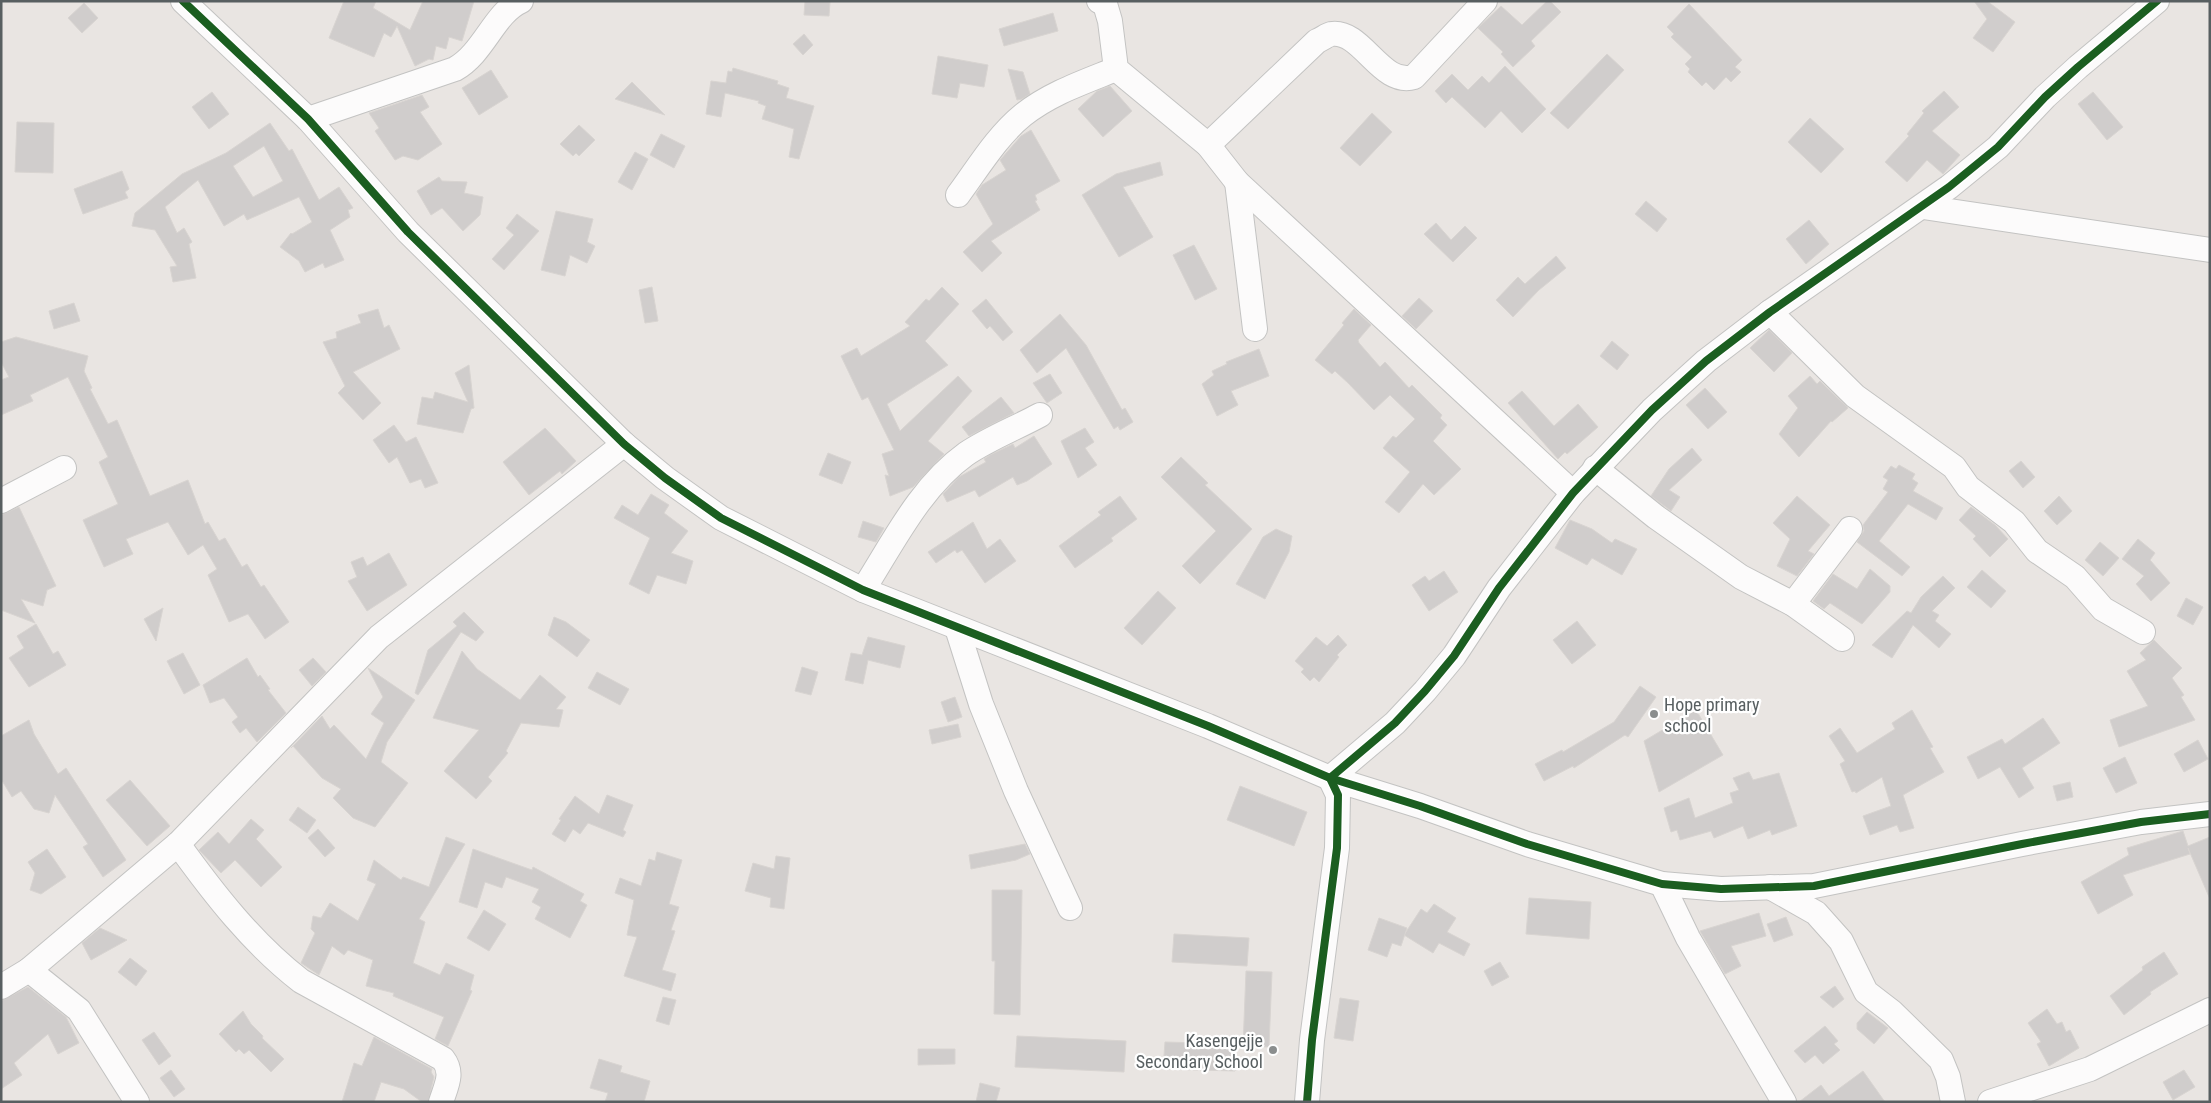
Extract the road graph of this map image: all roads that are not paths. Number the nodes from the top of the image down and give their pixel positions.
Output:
1 (183, 1) edge
2 (521, 1) edge
3 (1485, 1) edge
4 (2157, 1) edge
5 (1103, 2) edge
6 (1116, 69) junction
7 (308, 119) junction
8 (1208, 145) junction
9 (1237, 182) junction
10 (958, 195) dead end
11 (1923, 207) junction
12 (2210, 250) edge
13 (1770, 312) junction
14 (1254, 329) dead end
15 (1040, 415) dead end
16 (624, 444) junction
17 (64, 468) dead end
18 (1595, 468) junction
19 (1573, 493) junction
20 (1, 501) edge
21 (1850, 529) dead end
22 (863, 590) junction
23 (1793, 604) junction
24 (957, 628) junction
25 (2143, 632) dead end
26 (1842, 639) dead end
27 (1330, 778) junction
28 (2210, 814) edge
29 (178, 844) junction
30 (1662, 884) junction
31 (1770, 887) junction
32 (1070, 908) dead end
33 (29, 970) junction
34 (3, 979) edge
35 (2210, 1010) edge
36 (137, 1102) edge
37 (441, 1102) edge
38 (1307, 1102) edge
39 (1784, 1102) edge
40 (1953, 1102) edge
41 (1990, 1102) edge

1 - 7 street
2 - 7 street
3 - 8 street
4 - 11 street
5 - 6 street
6 - 8 street
6 - 10 street
7 - 16 street
8 - 9 street
9 - 14 street
9 - 19 street
11 - 12 street
11 - 13 street
13 - 18 street
13 - 25 street
15 - 22 street
16 - 22 street
16 - 29 street
17 - 20 street
18 - 19 street
18 - 23 street
19 - 27 street
21 - 23 street
22 - 24 street
23 - 26 street
24 - 27 street
24 - 32 street
27 - 30 street
27 - 38 street
28 - 31 street
29 - 33 street
29 - 37 street
30 - 31 street
30 - 39 street
31 - 40 street
33 - 34 street
33 - 36 street
35 - 41 street

